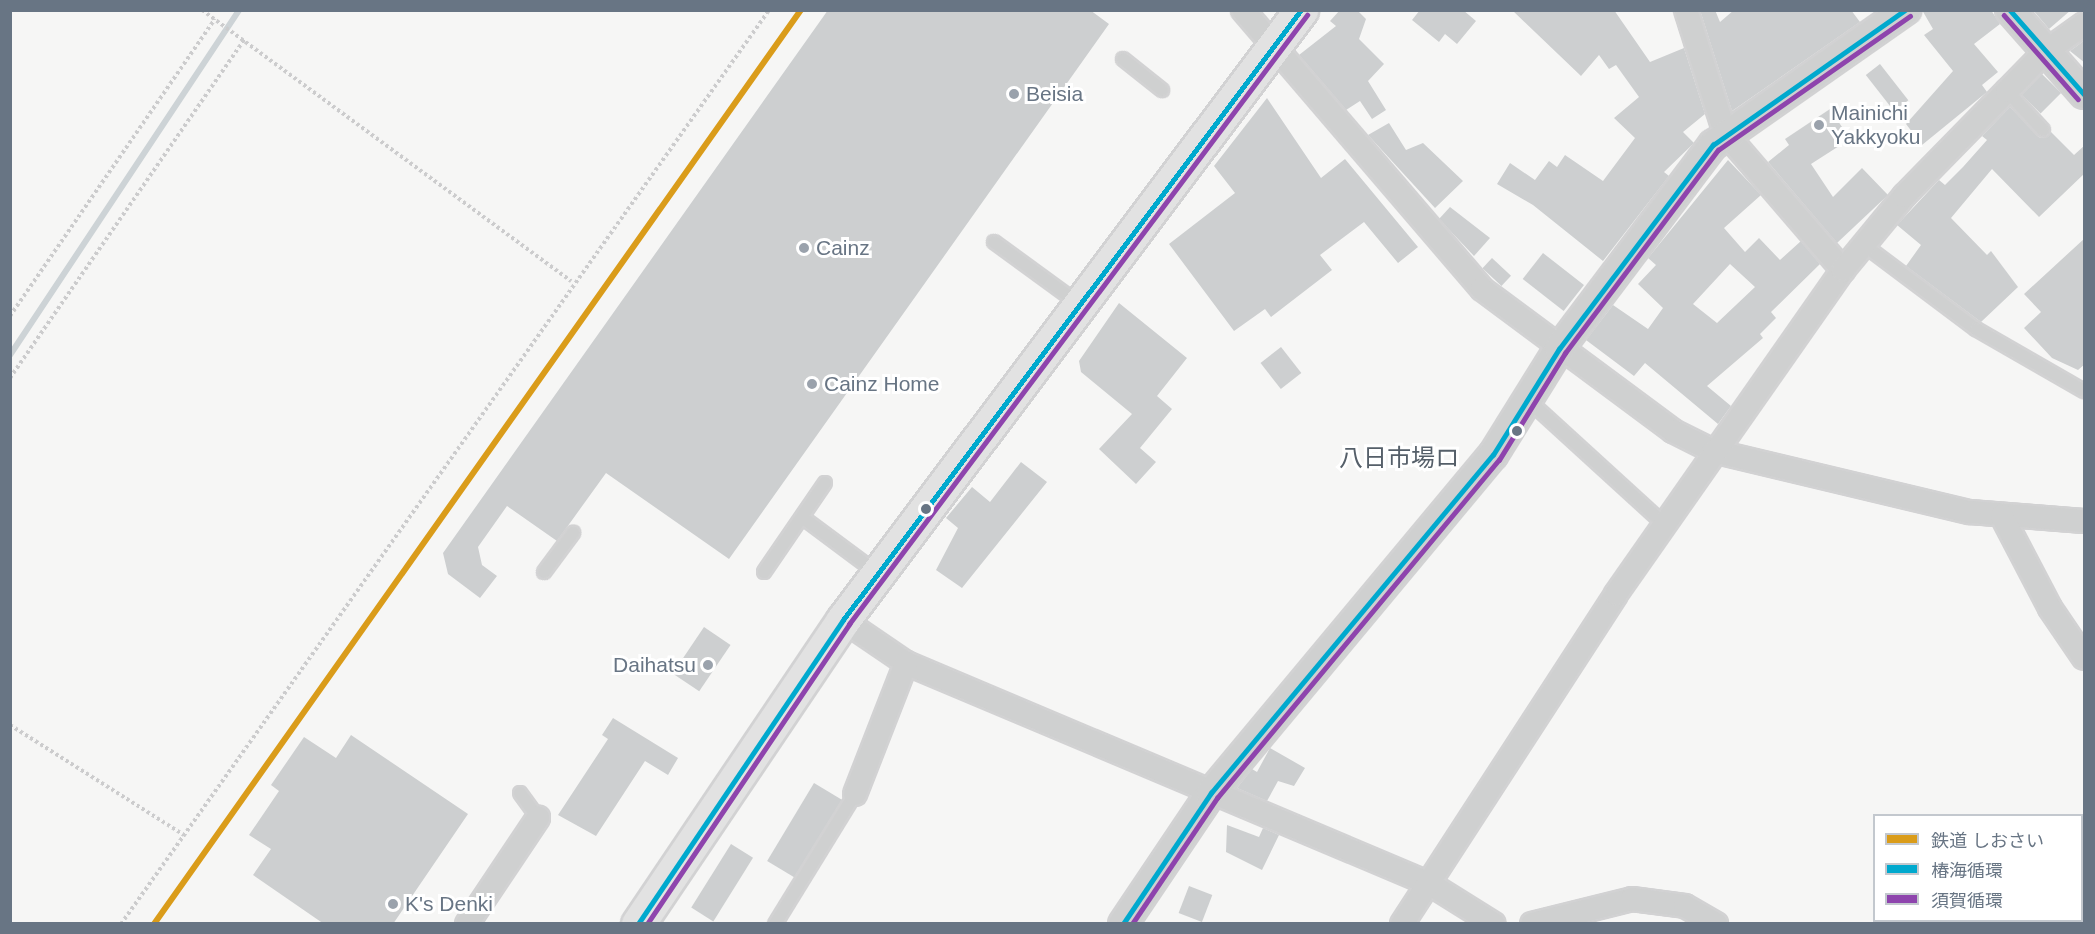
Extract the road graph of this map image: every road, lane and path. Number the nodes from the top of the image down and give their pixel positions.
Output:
1 (202, 10) edge
2 (769, 10) edge
3 (1243, 10) edge
4 (1301, 10) edge
5 (1686, 10) edge
6 (1906, 10) edge
7 (2010, 10) edge
8 (214, 19) junction
9 (2085, 24) edge
10 (244, 38) junction
11 (1273, 47) junction
12 (2045, 52) junction
13 (1123, 59) dead end
14 (1162, 90) dead end
15 (2007, 91) junction
16 (2085, 94) edge
17 (2043, 130) dead end
18 (1725, 133) junction
19 (994, 242) dead end
20 (1864, 245) junction
21 (1843, 270) junction
22 (572, 282) junction
23 (1080, 305) junction
24 (10, 316) edge
25 (1559, 349) junction
26 (10, 378) edge
27 (2085, 391) edge
28 (1527, 399) junction
29 (1713, 452) junction
30 (825, 483) dead end
31 (2002, 516) junction
32 (802, 517) junction
33 (2085, 522) edge
34 (1664, 524) junction
35 (573, 533) dead end
36 (544, 572) dead end
37 (764, 572) dead end
38 (878, 574) junction
39 (843, 620) junction
40 (2085, 658) edge
41 (906, 663) junction
42 (10, 725) edge
43 (520, 793) dead end
44 (1211, 793) junction
45 (855, 794) joint
46 (538, 818) joint
47 (184, 835) junction
48 (1430, 884) junction
49 (121, 924) edge
50 (467, 924) edge
51 (638, 924) edge
52 (775, 924) edge
53 (1123, 924) edge
54 (1402, 924) edge
55 (1494, 924) edge
56 (1532, 924) edge
57 (1716, 924) edge

1 - 8 path
2 - 22 path
3 - 11 street
4 - 11 highway
5 - 18 street
6 - 18 street
7 - 12 street
8 - 10 path
8 - 24 path
9 - 12 street
10 - 22 path
10 - 26 path
11 - 23 highway
11 - 25 street
12 - 15 street
12 - 16 street
13 - 14 lane
15 - 17 lane
15 - 20 street
18 - 21 street
18 - 25 street
19 - 23 lane
20 - 21 street
20 - 27 lane
21 - 29 street
22 - 47 path
23 - 38 highway
25 - 28 street
25 - 29 street
28 - 34 lane
28 - 44 street
29 - 31 street
29 - 34 street
30 - 32 lane
31 - 33 street
31 - 40 street
32 - 37 lane
32 - 38 lane
34 - 48 street
35 - 36 lane
38 - 39 highway
39 - 41 street
39 - 51 highway
41 - 44 street
41 - 45 street
42 - 47 path
43 - 46 lane
44 - 48 street
44 - 53 street
45 - 52 lane
46 - 50 street
47 - 49 path
48 - 54 street
48 - 55 street
56 - 57 street

